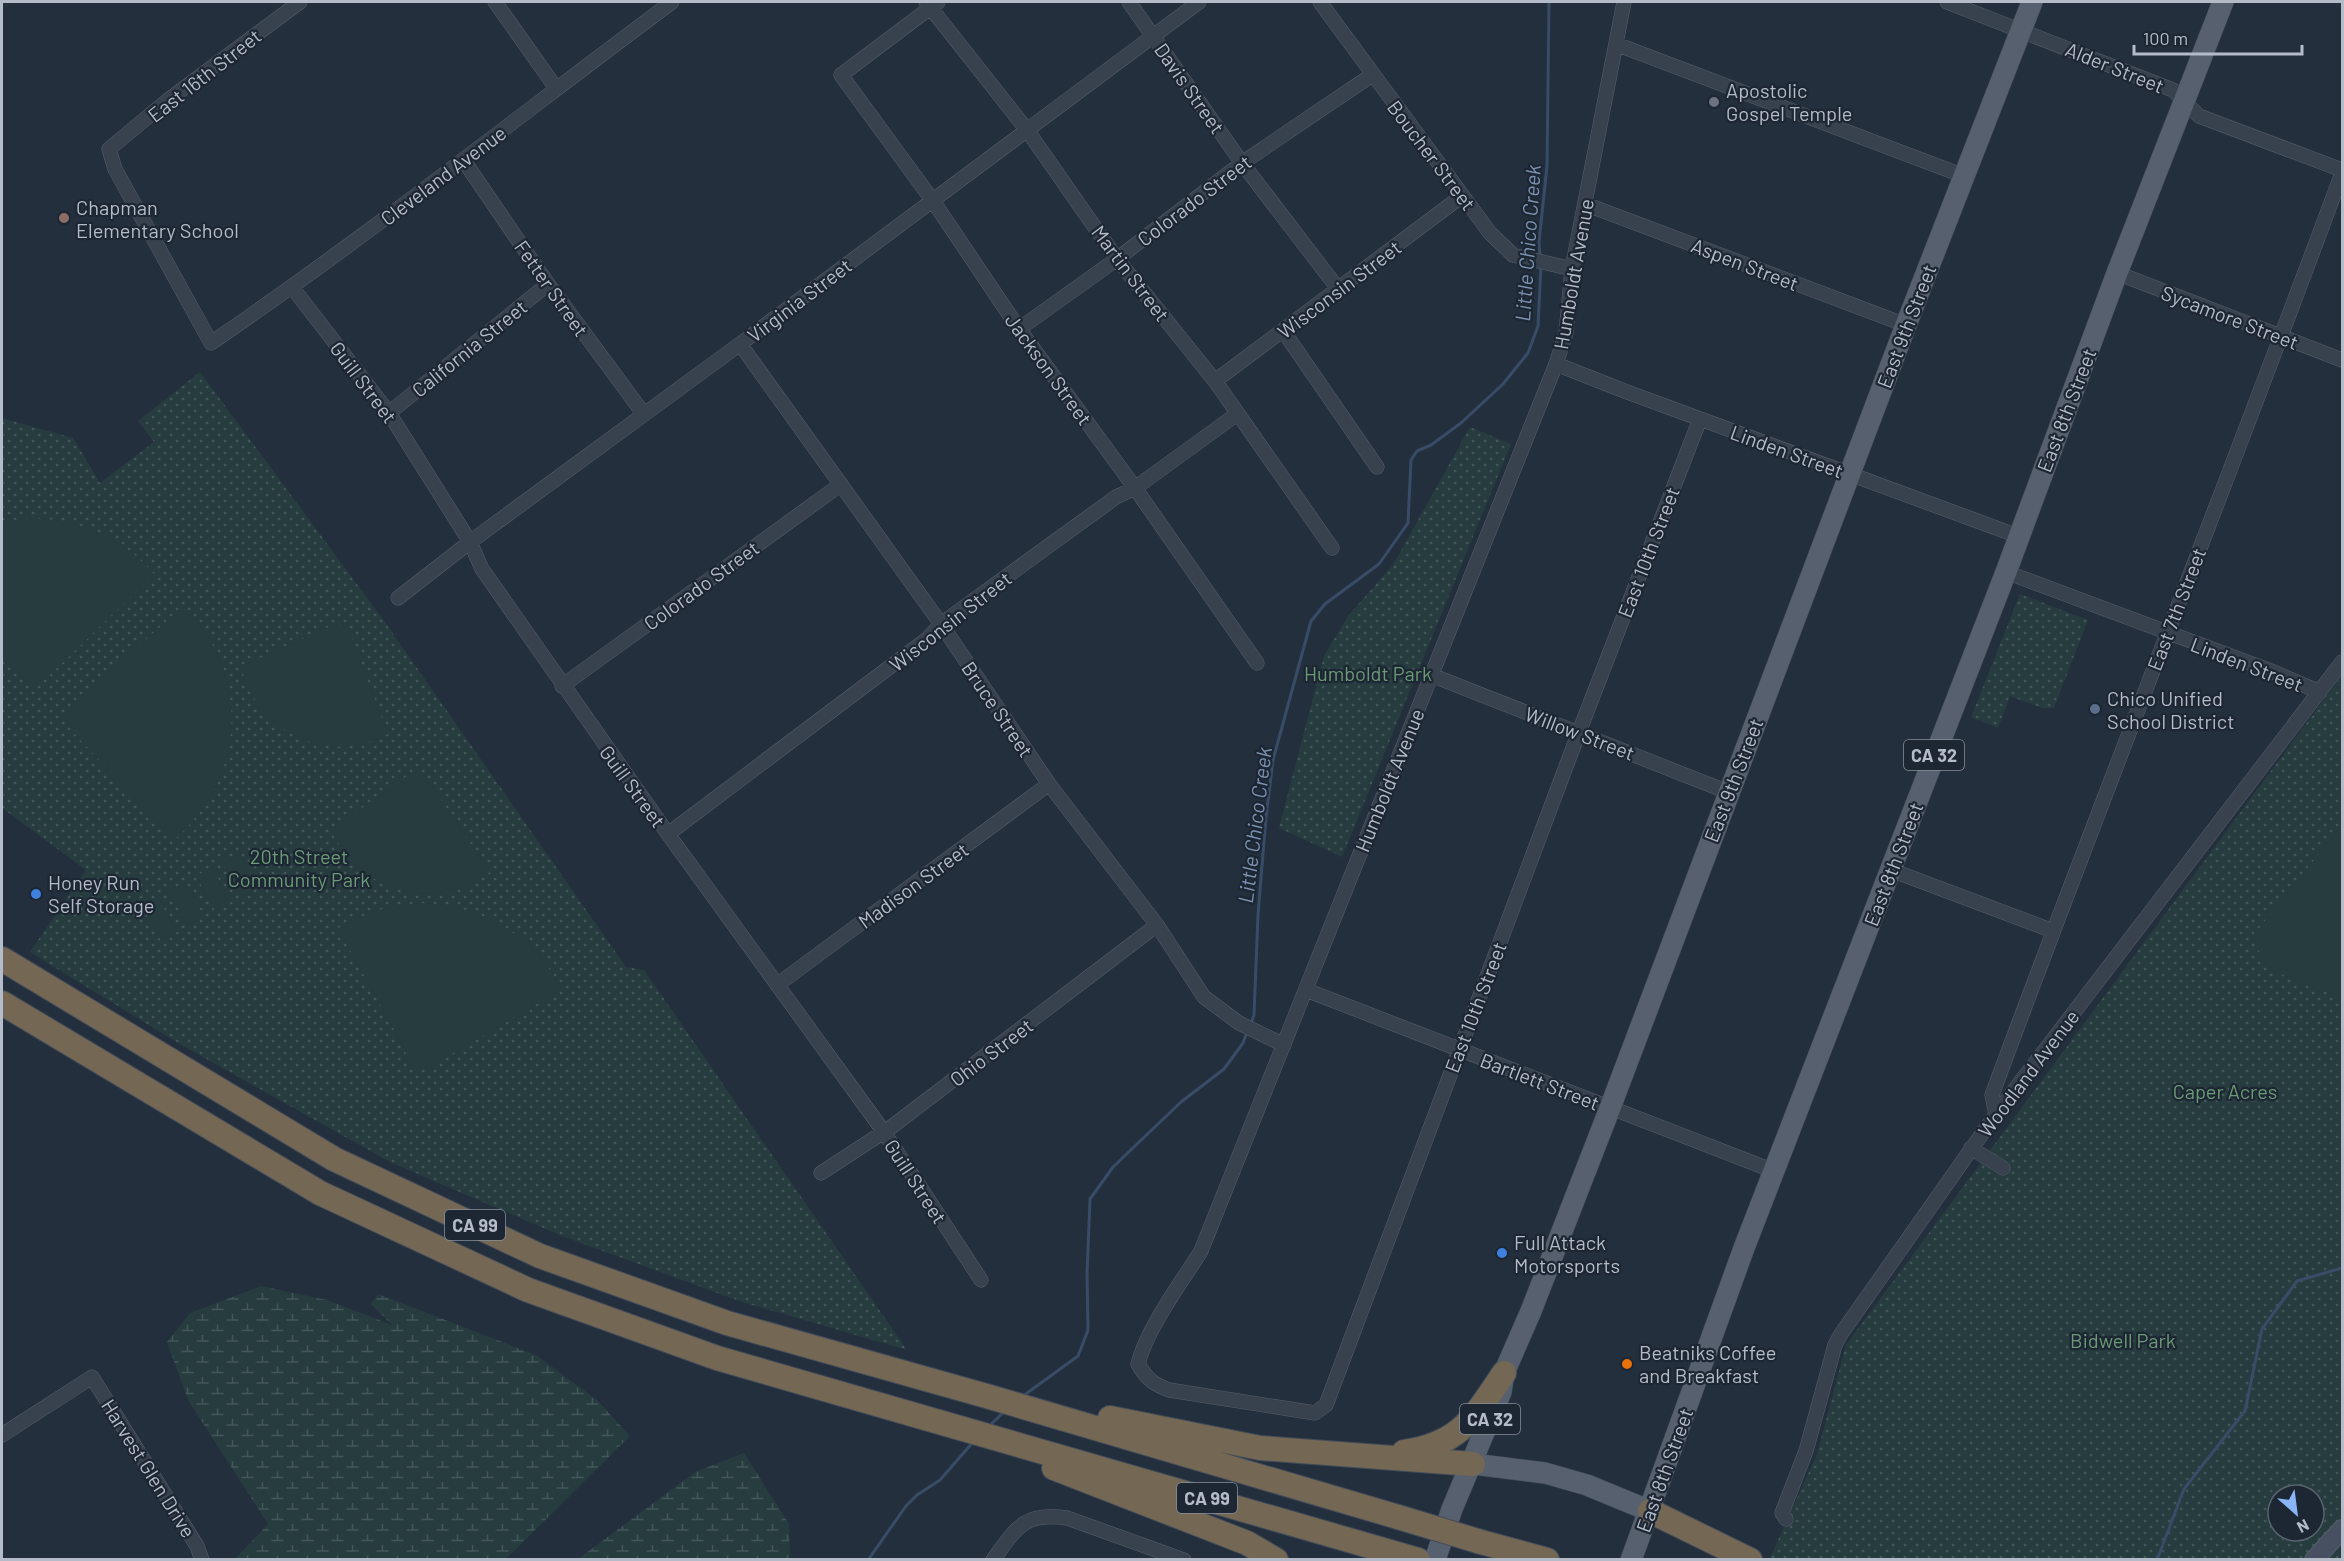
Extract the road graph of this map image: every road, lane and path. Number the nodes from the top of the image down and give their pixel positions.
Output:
1 (300, 2) edge
2 (495, 2) edge
3 (672, 2) edge
4 (1129, 2) edge
5 (1199, 2) edge
6 (1320, 2) edge
7 (1624, 2) edge
8 (1947, 2) edge
9 (2032, 2) edge
10 (2223, 2) edge
11 (932, 4) edge
12 (2020, 30) junction
13 (1154, 36) junction
14 (1616, 44) junction
15 (1372, 75) junction
16 (556, 88) junction
17 (2184, 102) junction
18 (1027, 130) junction
19 (464, 161) junction
20 (1242, 163) junction
21 (2343, 172) edge
22 (1964, 176) junction
23 (1462, 196) junction
24 (933, 201) junction
25 (1585, 204) junction
26 (1117, 259) junction
27 (1572, 269) junction
28 (2117, 273) junction
29 (548, 284) junction
30 (292, 288) junction
31 (1338, 290) junction
32 (1906, 325) junction
33 (1019, 329) junction
34 (1284, 332) junction
35 (2281, 338) junction
36 (211, 343) joint
37 (740, 344) junction
38 (2343, 360) edge
39 (1556, 364) junction
40 (1215, 381) junction
41 (389, 413) junction
42 (643, 413) junction
43 (1237, 414) junction
44 (1700, 419) junction
45 (1377, 467) dead end
46 (1850, 474) junction
47 (840, 485) junction
48 (1135, 488) junction
49 (2018, 536) junction
50 (470, 542) junction
51 (1332, 548) dead end
52 (2006, 572) junction
53 (398, 598) dead end
54 (941, 624) junction
55 (2167, 633) junction
56 (2343, 662) edge
57 (1257, 663) dead end
58 (1431, 675) junction
59 (562, 686) junction
60 (2320, 692) junction
61 (1579, 732) junction
62 (1049, 784) junction
63 (1728, 792) junction
64 (668, 834) junction
65 (1891, 870) junction
66 (1157, 925) junction
67 (2053, 931) junction
68 (2, 958) edge
69 (777, 985) junction
70 (1306, 990) junction
71 (2, 1003) edge
72 (1284, 1045) junction
73 (1459, 1050) junction
74 (1610, 1108) junction
75 (1996, 1113) junction
76 (884, 1132) junction
77 (1971, 1148) junction
78 (2003, 1168) dead end
79 (1774, 1171) junction
80 (821, 1173) dead end
81 (981, 1280) dead end
82 (1137, 1364) joint
83 (1504, 1373) junction
84 (1044, 1408) junction
85 (2, 1435) edge
86 (1009, 1441) junction
87 (1329, 1454) junction
88 (1473, 1464) junction
89 (1650, 1511) junction
90 (1786, 1519) dead end
91 (2343, 1529) edge
92 (202, 1560) edge
93 (993, 1560) edge
94 (1184, 1560) edge
95 (1276, 1560) edge
96 (1418, 1560) edge
97 (1435, 1560) edge
98 (1547, 1560) edge
99 (1631, 1560) edge
100 (1750, 1560) edge
101 (2314, 1560) edge

1 - 36 street, East 16th Street
2 - 16 street
3 - 16 street, Cleveland Avenue
4 - 13 street, Davis Street
5 - 13 street, Virginia Street
6 - 15 street, Boucher Street
7 - 14 street, Humboldt Avenue
8 - 12 street, Alder Street
9 - 12 main road, East 9th Street / CA 32
10 - 17 main road, East 8th Street / CA 32
11 - 18 street, Martin Street
11 - 24 street, Jackson Street
12 - 17 street, Alder Street
12 - 22 main road, East 9th Street / CA 32
13 - 18 street, Virginia Street
13 - 20 street, Davis Street
14 - 22 street
14 - 25 street, Humboldt Avenue
15 - 20 street, Colorado Street
15 - 23 street, Boucher Street
16 - 19 street, Cleveland Avenue
17 - 21 street, Alder Street
17 - 28 main road, East 8th Street / CA 32
18 - 24 street, Virginia Street
18 - 26 street, Martin Street
19 - 29 street, Fetter Street
19 - 30 street, Cleveland Avenue
20 - 26 street, Colorado Street
20 - 31 street, Davis Street
21 - 35 street, East 7th Street
22 - 32 main road, East 9th Street / CA 32
23 - 27 street, Boucher Street
23 - 31 street, Wisconsin Street
24 - 33 street, Jackson Street
24 - 37 street, Virginia Street
25 - 27 street, Humboldt Avenue
25 - 32 street, Aspen Street
26 - 33 street, Colorado Street
26 - 40 street, Martin Street
27 - 39 street, Humboldt Avenue
28 - 35 street, Sycamore Street
28 - 49 main road, East 8th Street / CA 32
29 - 41 street, California Street
29 - 42 street, Fetter Street
30 - 36 street, Cleveland Avenue
30 - 41 street, Guill Street
31 - 34 street, Wisconsin Street
32 - 46 main road, East 9th Street / CA 32
33 - 48 street, Jackson Street
34 - 40 street, Wisconsin Street
34 - 45 street
35 - 38 street, Sycamore Street
35 - 55 street, East 7th Street
37 - 42 street, Virginia Street
37 - 47 street, Bruce Street
39 - 44 street, Linden Street
39 - 58 street, Humboldt Avenue
40 - 43 street, Martin Street
41 - 50 street, Guill Street
42 - 50 street, Virginia Street
43 - 48 street, Wisconsin Street
43 - 51 street, Martin Street
44 - 46 street, Linden Street
44 - 61 street, East 10th Street
46 - 49 street, Linden Street
46 - 63 main road, East 9th Street / CA 32
47 - 54 street, Bruce Street
47 - 59 street, Colorado Street
48 - 54 street, Wisconsin Street
48 - 57 street, Jackson Street
49 - 52 main road, East 8th Street / CA 32
50 - 53 street, Virginia Street
50 - 59 street, Guill Street
52 - 55 street, Linden Street
52 - 65 main road, East 8th Street / CA 32
54 - 62 street, Bruce Street
54 - 64 street, Wisconsin Street
55 - 60 street, Linden Street
55 - 67 street, East 7th Street
56 - 60 street, Woodland Avenue
58 - 61 street, Willow Street
58 - 70 street, Humboldt Avenue
59 - 64 street, Guill Street
60 - 75 street, Woodland Avenue
61 - 63 street, Willow Street
61 - 73 street, East 10th Street
62 - 66 street, Bruce Street
62 - 69 street, Madison Street
63 - 74 main road, East 9th Street / CA 32
64 - 69 street, Guill Street
65 - 67 street
65 - 79 main road, East 8th Street / CA 32
66 - 72 street, Bruce Street
66 - 76 street, Ohio Street
67 - 75 street, East 7th Street
68 - 84 highway, CA 99
69 - 76 street, Guill Street
70 - 72 street, Humboldt Avenue
70 - 73 street, Bartlett Street
71 - 86 highway, CA 99
72 - 82 street, Humboldt Avenue
73 - 74 street, Bartlett Street
73 - 82 street, East 10th Street
74 - 79 street, Bartlett Street
74 - 83 main road, East 9th Street / CA 32
75 - 77 street, Woodland Avenue
76 - 80 street, Ohio Street
76 - 81 street, Guill Street
77 - 78 street
77 - 90 street, Woodland Avenue
79 - 89 main road, East 8th Street / CA 32
83 - 87 highway
83 - 88 main road, East 9th Street / CA 32
84 - 87 highway
84 - 98 highway, CA 99, bridge
85 - 92 street, Harvest Glen Drive
86 - 95 highway
86 - 96 highway, CA 99
87 - 88 highway
88 - 89 main road
88 - 97 main road, East 9th Street / CA 32
89 - 99 main road, East 8th Street / CA 32
89 - 100 highway
91 - 101 street
93 - 94 street

